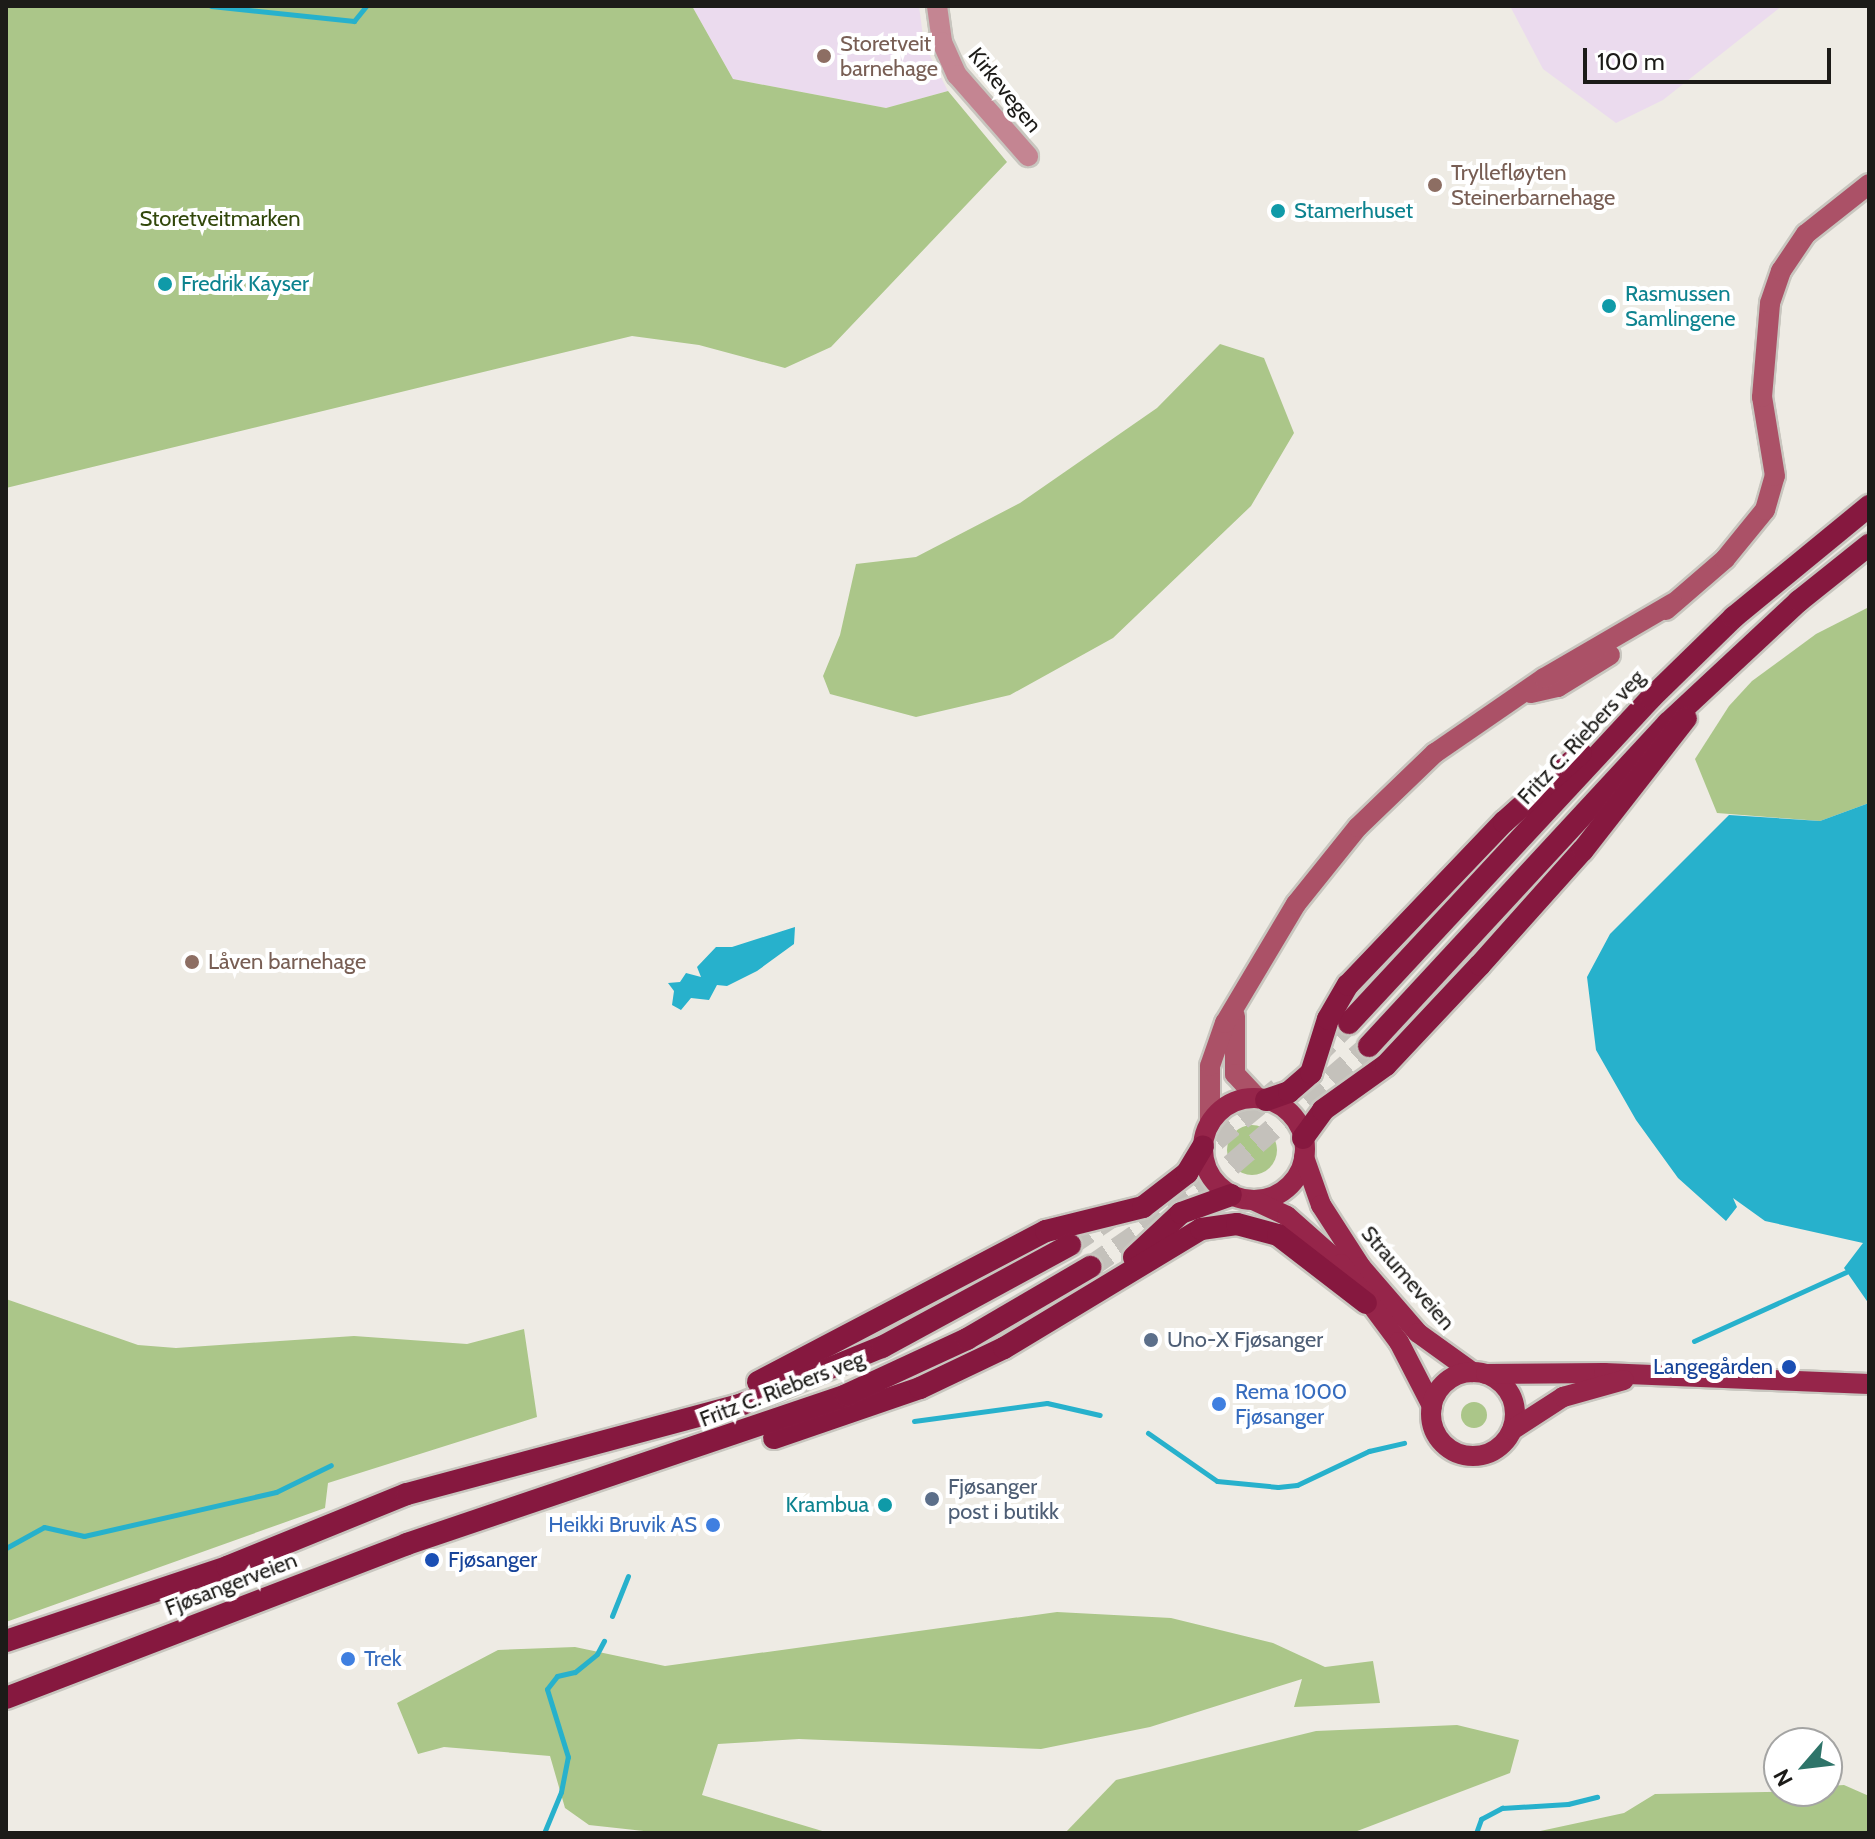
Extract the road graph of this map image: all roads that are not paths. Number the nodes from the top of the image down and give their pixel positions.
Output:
1 (937, 6) edge
2 (1028, 156) dead end
3 (1869, 184) edge
4 (1869, 506) edge
5 (1869, 545) edge
6 (1734, 617) junction
7 (1703, 688) junction
8 (1236, 1008) junction
9 (1349, 1023) tunnel mouth
10 (1369, 1046) tunnel mouth
11 (1261, 1099) junction
12 (1210, 1123) junction
13 (1203, 1146) junction
14 (1304, 1148) junction
15 (1231, 1195) junction
16 (1255, 1201) junction
17 (1070, 1245) tunnel mouth
18 (1090, 1267) tunnel mouth
19 (1103, 1290) junction
20 (1366, 1303) junction
21 (1479, 1373) junction
22 (1631, 1378) junction
23 (1869, 1384) edge
24 (1432, 1406) junction
25 (698, 1416) junction
26 (1512, 1430) junction
27 (729, 1439) junction
28 (464, 1478) joint
29 (476, 1522) joint
30 (6, 1641) edge
31 (6, 1698) edge

1 - 2 street, Kirkevegen
3 - 8 main road
4 - 6 highway, Fritz C. Riebers veg
5 - 7 highway
6 - 9 highway, Fritz C. Riebers veg
6 - 11 highway
7 - 10 highway
7 - 14 highway
8 - 11 main road
8 - 12 main road
11 - 12 main road
11 - 14 main road
12 - 13 main road
13 - 15 main road
13 - 25 highway
14 - 16 main road
14 - 21 main road, Straumeveien
15 - 16 main road
15 - 19 highway
16 - 20 main road, Straumeveien
17 - 25 highway, Fritz C. Riebers veg
18 - 27 highway, Fritz C. Riebers veg
19 - 20 highway
19 - 27 highway
20 - 24 main road, Straumeveien
21 - 22 main road
21 - 24 main road
21 - 26 main road
22 - 23 main road
22 - 26 main road
24 - 26 main road
25 - 28 highway, Fritz C. Riebers veg
27 - 29 highway, Fritz C. Riebers veg
28 - 30 highway, Fjøsangerveien
29 - 31 highway, Fjøsangerveien

